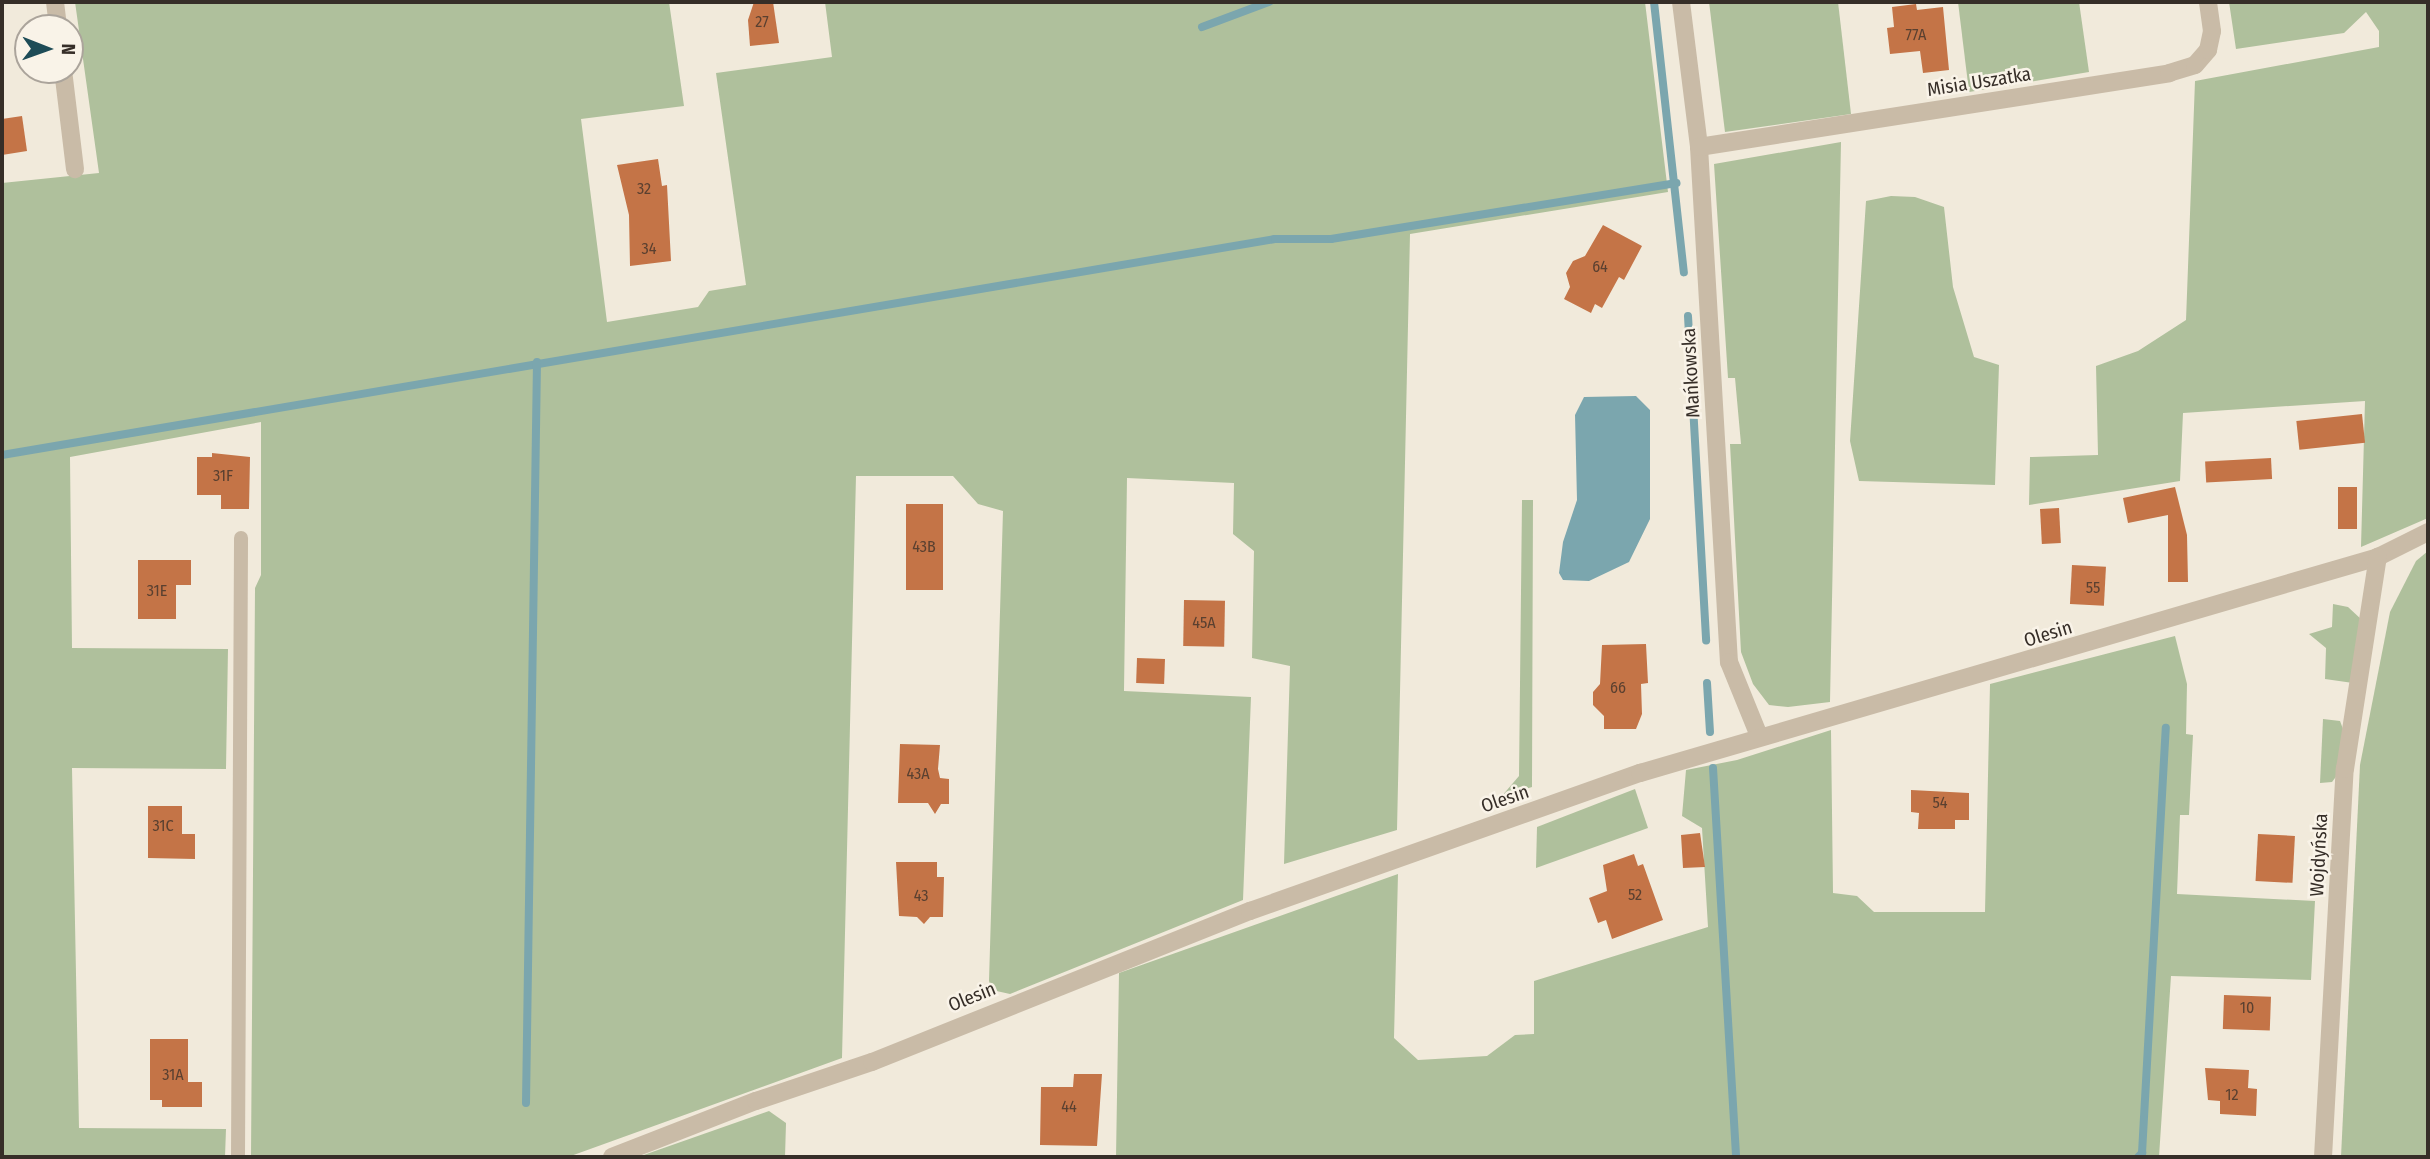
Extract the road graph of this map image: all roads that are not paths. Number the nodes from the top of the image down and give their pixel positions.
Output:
1 (1681, 2) edge
2 (2208, 2) edge
3 (65, 84) edge
4 (1699, 147) junction
5 (75, 169) dead end
6 (2428, 532) edge
7 (241, 538) dead end
8 (2378, 557) junction
9 (1759, 736) junction
10 (238, 1157) edge
11 (612, 1157) edge
12 (2323, 1157) edge

1 - 4 street, Mańkowska
2 - 4 street, Misia Uszatka
3 - 5 street
4 - 9 street, Mańkowska
6 - 8 street, Olesin
7 - 10 lane
8 - 9 street, Olesin
8 - 12 street, Wojdyńska
9 - 11 street, Olesin

